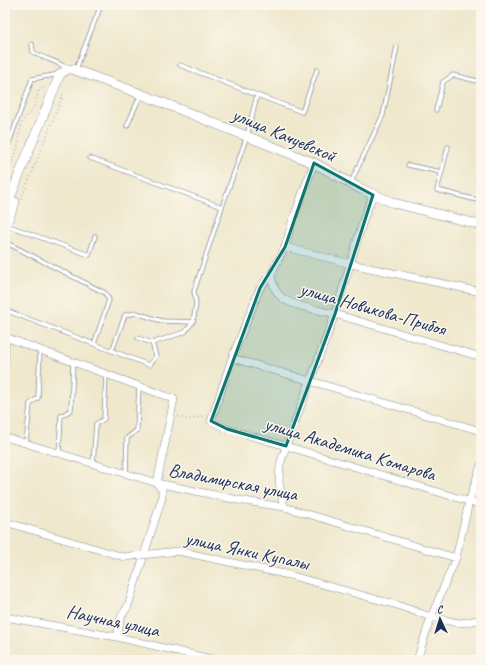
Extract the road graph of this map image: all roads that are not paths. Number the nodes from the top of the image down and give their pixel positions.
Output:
1 (101, 5) edge
2 (32, 44) dead end
3 (397, 47) dead end
4 (180, 65) dead end
5 (317, 70) dead end
6 (67, 71) junction
7 (481, 82) edge
8 (141, 94) junction
9 (257, 95) junction
10 (436, 110) dead end
11 (127, 126) dead end
12 (247, 136) junction
13 (448, 147) dead end
14 (5, 154) edge
15 (90, 158) dead end
16 (314, 164) junction
17 (481, 164) edge
18 (408, 165) dead end
19 (441, 172) junction
20 (481, 178) edge
21 (350, 183) junction
22 (373, 195) junction
23 (481, 201) edge
24 (222, 207) junction
25 (5, 210) edge
26 (481, 224) edge
27 (6, 226) edge
28 (95, 236) dead end
29 (5, 242) edge
30 (285, 247) junction
31 (351, 264) junction
32 (271, 274) junction
33 (481, 292) edge
34 (5, 310) edge
35 (335, 314) junction
36 (193, 322) junction
37 (6, 338) edge
38 (138, 338) dead end
39 (152, 343) junction
40 (94, 344) junction
41 (40, 350) junction
42 (112, 351) junction
43 (481, 357) edge
44 (232, 358) junction
45 (73, 362) junction
46 (106, 374) junction
47 (310, 381) junction
48 (139, 386) junction
49 (5, 387) edge
50 (481, 431) edge
51 (5, 437) edge
52 (26, 443) junction
53 (286, 446) junction
54 (59, 453) junction
55 (93, 464) junction
56 (481, 465) edge
57 (126, 474) junction
58 (157, 483) junction
59 (469, 502) junction
60 (481, 505) edge
61 (284, 507) junction
62 (5, 522) edge
63 (145, 555) junction
64 (456, 558) junction
65 (5, 617) edge
66 (431, 617) junction
67 (481, 619) edge
68 (117, 637) junction
69 (215, 660) edge
70 (417, 660) edge

1 - 6 lane
2 - 6 lane
3 - 21 lane
4 - 9 lane
5 - 9 lane
6 - 8 street, улица Качуевской
6 - 14 lane
6 - 25 street
6 - 27 street
7 - 10 lane
8 - 11 lane
8 - 12 street, улица Качуевской
9 - 12 lane
12 - 16 street, улица Качуевской
12 - 24 lane
13 - 19 lane
15 - 24 lane
16 - 21 street, улица Качуевской
16 - 30 street
17 - 20 lane
18 - 19 lane
19 - 23 lane
21 - 22 street, улица Качуевской
22 - 26 street, улица Качуевской
22 - 31 street
24 - 36 lane
27 - 28 lane
29 - 40 lane
30 - 31 street
30 - 32 street
31 - 33 street
31 - 35 street
32 - 35 street, улица Новикова-Прибоя
32 - 44 street
34 - 40 lane
35 - 43 street, улица Новикова-Прибоя
35 - 47 street
36 - 39 lane
36 - 42 lane
37 - 41 street
37 - 49 lane
38 - 39 lane
39 - 42 lane
40 - 42 lane
41 - 45 street
41 - 52 lane
44 - 47 street
44 - 53 street, улица Академика Комарова
45 - 46 street
45 - 54 lane
46 - 48 street
46 - 55 lane
47 - 50 street
47 - 53 street
48 - 57 lane
48 - 58 street
51 - 52 street, Владимирская улица
52 - 54 street, Владимирская улица
53 - 59 street, улица Академика Комарова
53 - 61 street
54 - 55 street, Владимирская улица
55 - 57 street, Владимирская улица
56 - 59 street
57 - 58 street, Владимирская улица
58 - 61 street, Владимирская улица
58 - 63 street
59 - 60 street, улица Академика Комарова
59 - 64 street
61 - 64 street, Владимирская улица
62 - 63 street, улица Янки Купалы
63 - 66 street, улица Янки Купалы
63 - 68 street
64 - 66 street
65 - 68 street, Научная улица
66 - 67 street, улица Янки Купалы
66 - 70 street
68 - 69 street, Научная улица

